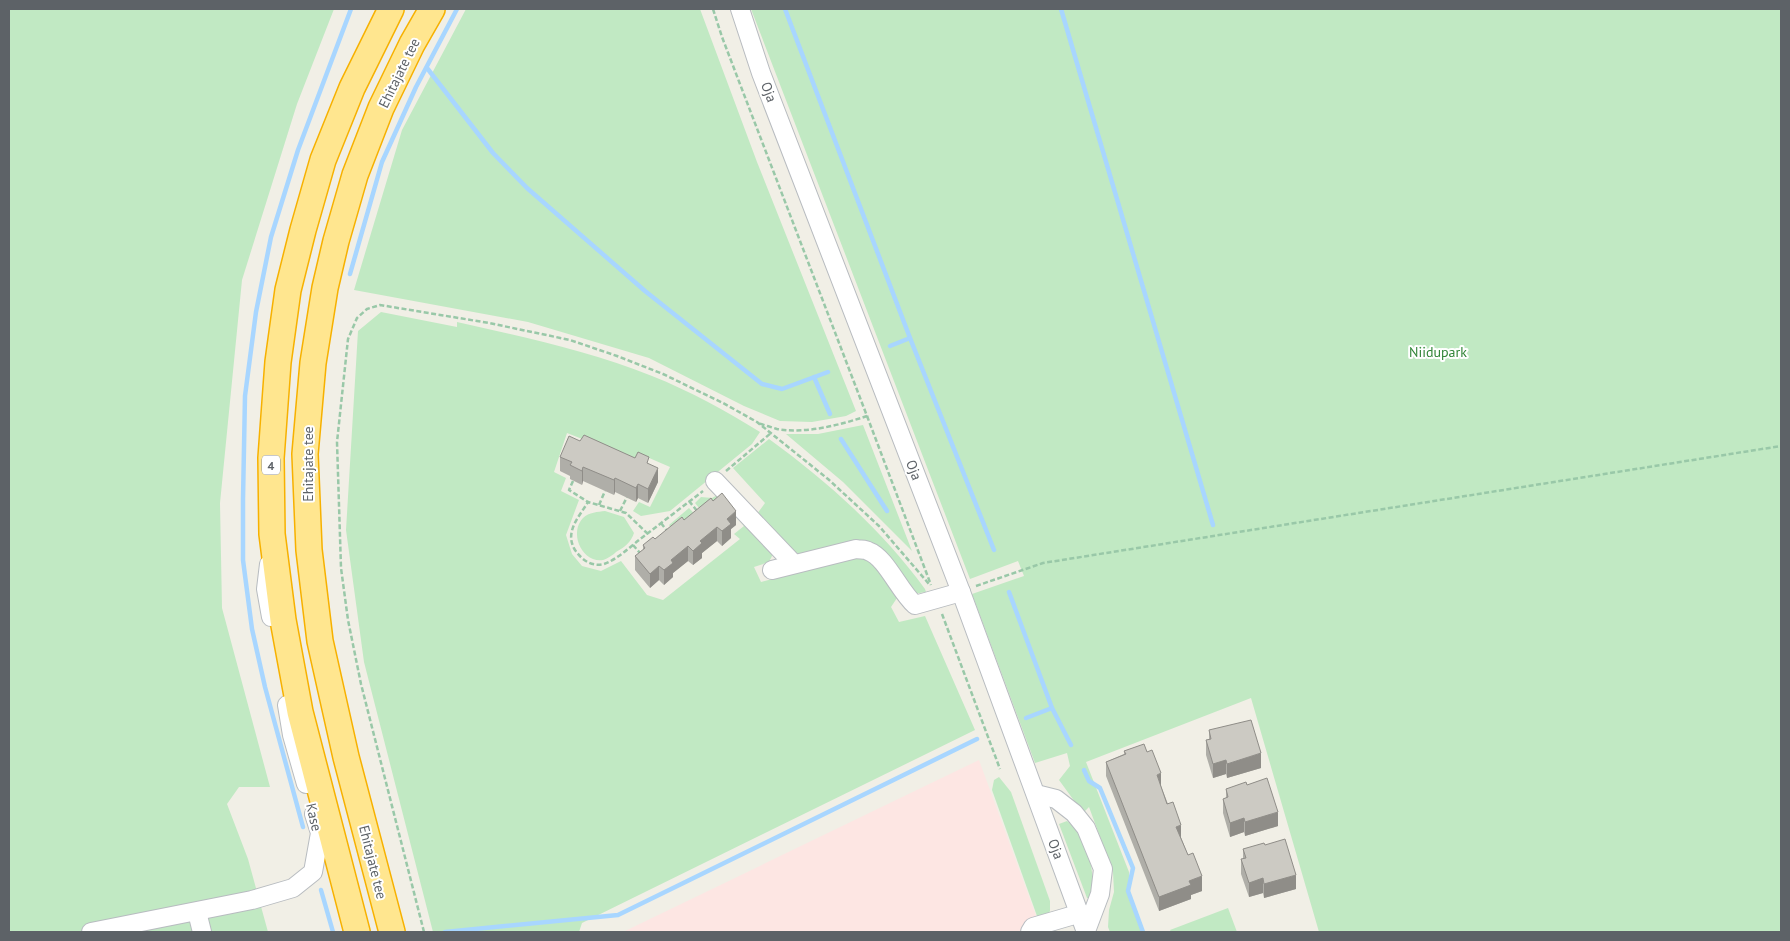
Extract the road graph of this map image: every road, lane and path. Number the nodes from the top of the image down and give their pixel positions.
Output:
1 (391, 9) edge
2 (432, 9) edge
3 (713, 9) edge
4 (740, 9) edge
5 (756, 422) junction
6 (770, 433) junction
7 (1781, 446) edge
8 (573, 480) dead end
9 (715, 481) junction
10 (605, 491) dead end
11 (628, 497) edge
12 (588, 502) junction
13 (689, 502) junction
14 (599, 505) junction
15 (620, 511) junction
16 (698, 513) edge
17 (661, 523) junction
18 (272, 534) junction
19 (648, 534) junction
20 (674, 538) edge
21 (633, 545) junction
22 (645, 558) edge
23 (794, 564) junction
24 (772, 570) dead end
25 (932, 587) dead end
26 (960, 592) junction
27 (1036, 794) junction
28 (197, 912) junction
29 (1081, 913) junction
30 (91, 932) edge
31 (202, 932) edge
32 (357, 932) edge
33 (392, 932) edge
34 (424, 932) edge
35 (1030, 932) edge
36 (1086, 932) edge

1 - 18 highway, 4
2 - 33 highway, Ehitajate tee
3 - 5 path
4 - 26 street, Oja
5 - 6 path
5 - 34 path
6 - 9 path
6 - 25 path
7 - 26 path
8 - 12 path
9 - 13 path
9 - 23 street
10 - 14 path
11 - 15 path
12 - 14 path
12 - 21 path
13 - 16 path
13 - 17 path
14 - 15 path
15 - 19 path
17 - 19 path
17 - 20 path
18 - 28 street, Kase
18 - 32 highway, 4
19 - 21 path
21 - 22 path
23 - 24 street
23 - 26 street
26 - 27 street, Oja
27 - 29 street, Oja
27 - 36 street
28 - 30 street, Kase
28 - 31 street
29 - 35 street
29 - 36 street, Oja

